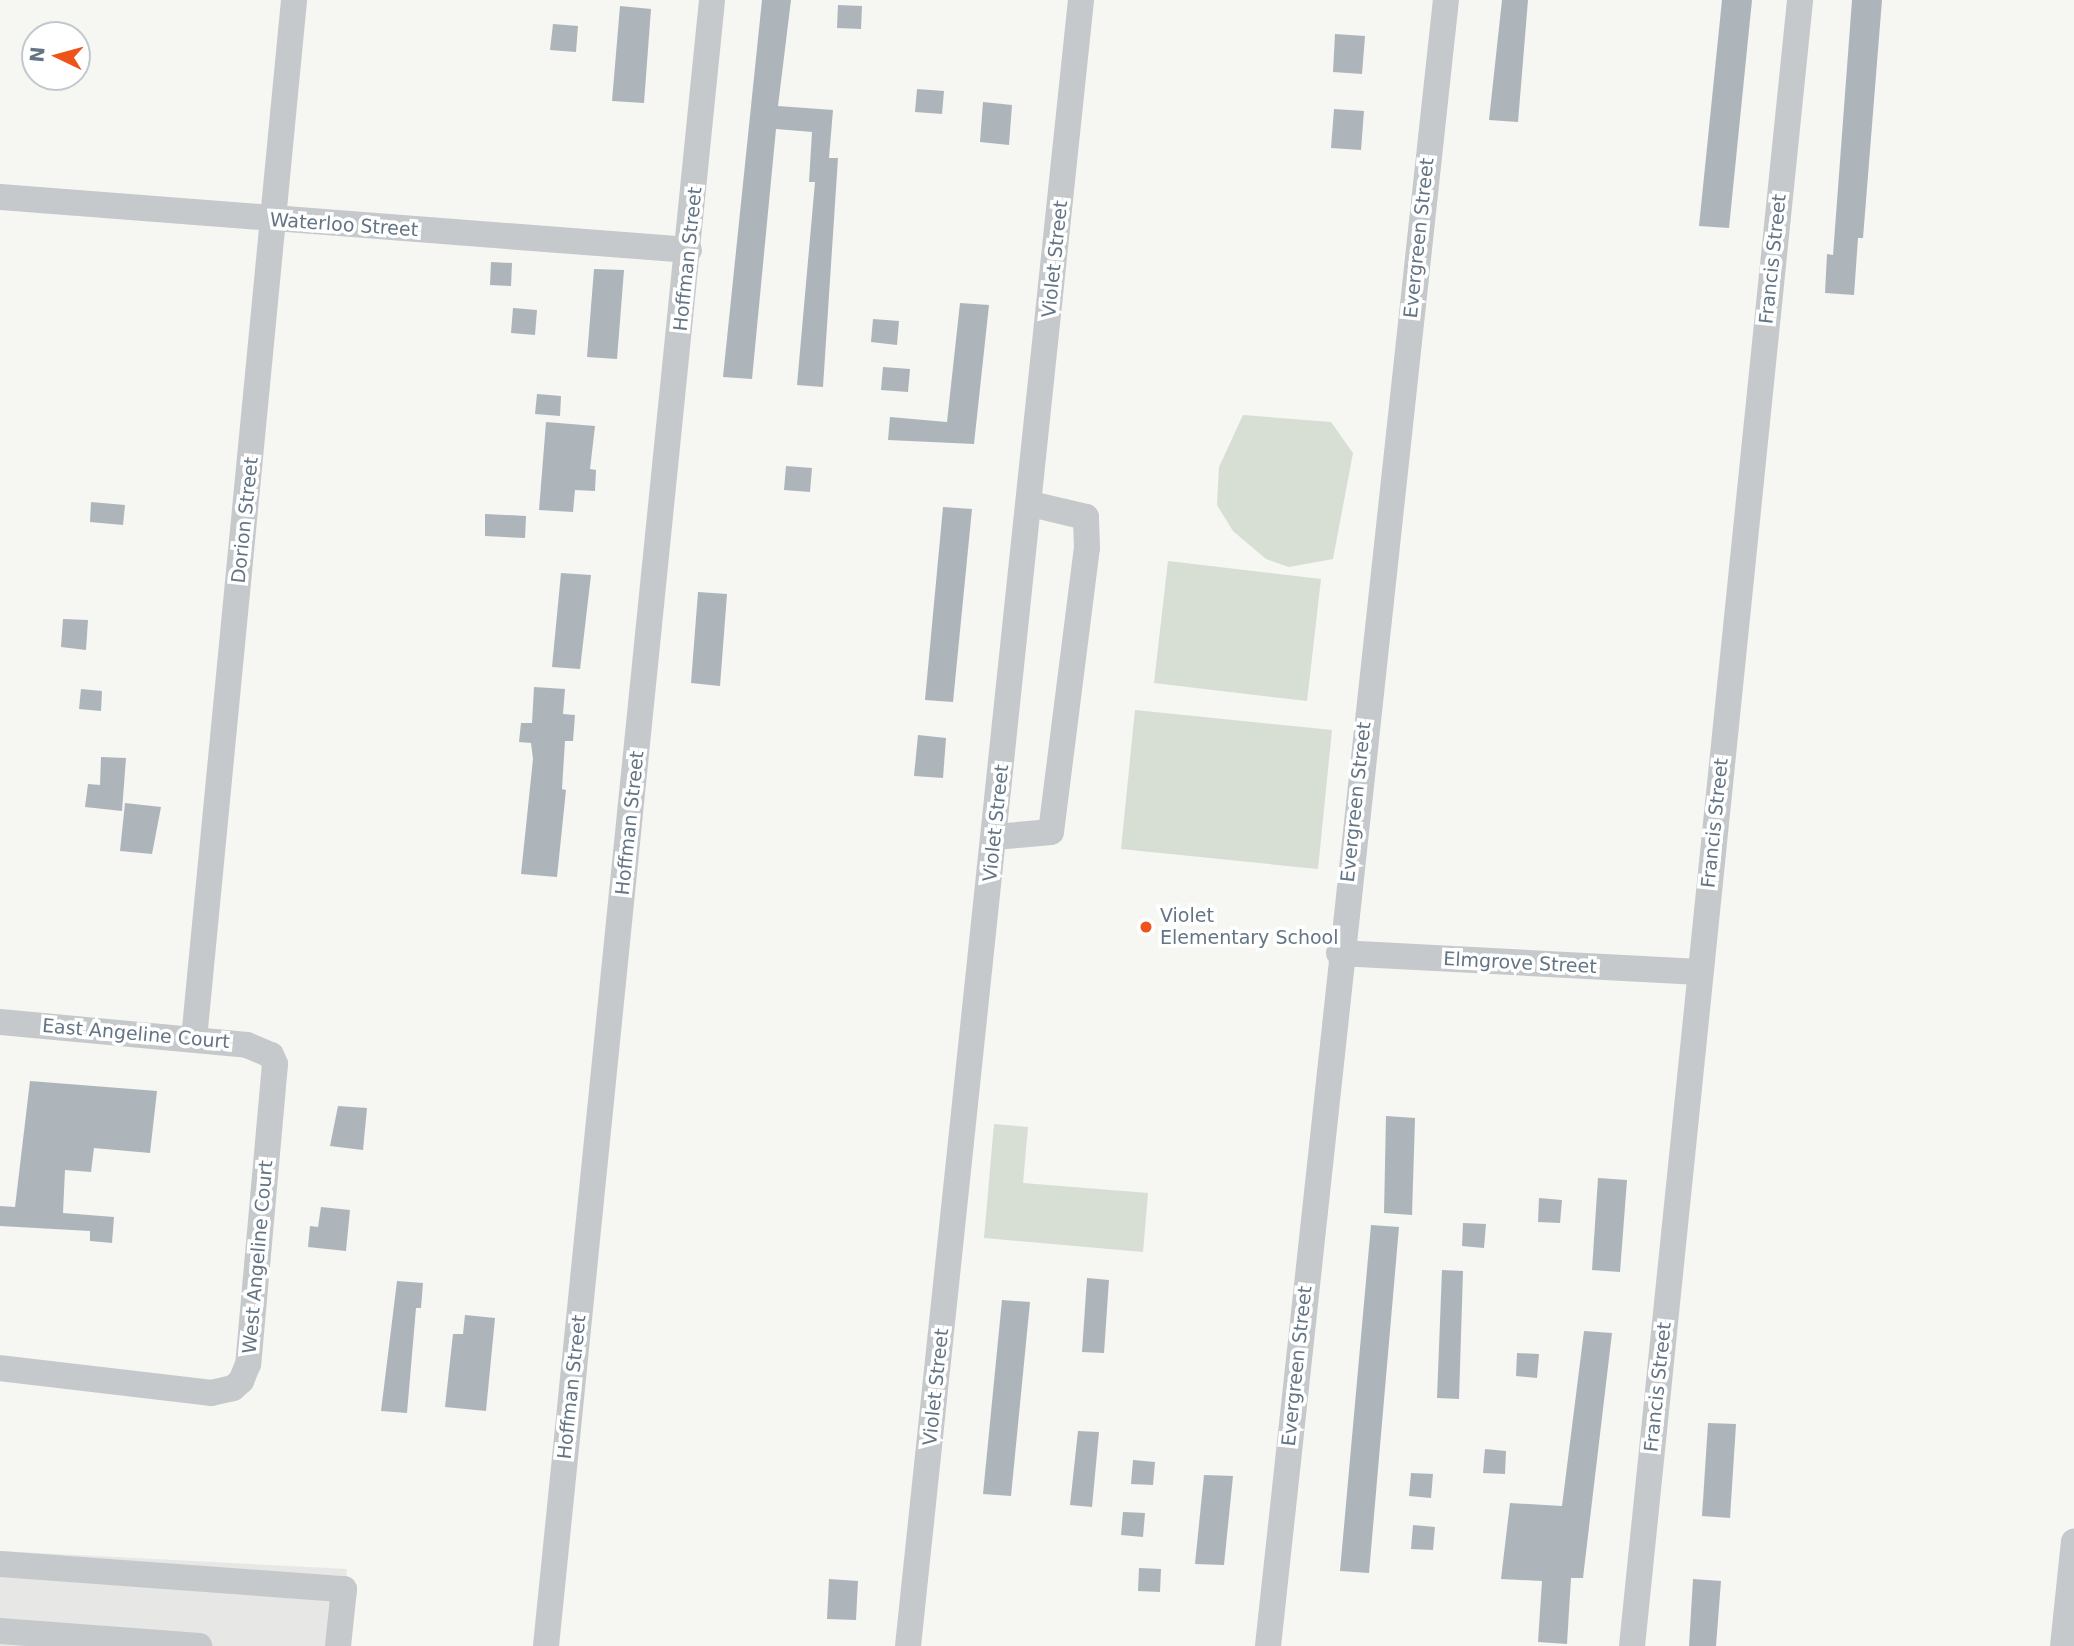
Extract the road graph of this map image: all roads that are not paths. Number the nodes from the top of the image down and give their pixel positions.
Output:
1 (294, 0) edge
2 (712, 0) edge
3 (1081, 0) edge
4 (1446, 0) edge
5 (1800, 0) edge
6 (0, 197) edge
7 (275, 220) junction
8 (689, 250) junction
9 (1031, 504) junction
10 (995, 837) junction
11 (1339, 953) junction
12 (1700, 972) junction
13 (0, 1021) edge
14 (194, 1039) junction
15 (271, 1055) joint
16 (0, 1368) edge
17 (2074, 1542) edge
18 (0, 1564) edge
19 (0, 1630) edge
20 (199, 1646) edge
21 (338, 1646) edge
22 (546, 1646) edge
23 (908, 1646) edge
24 (1268, 1646) edge
25 (1632, 1646) edge
26 (2063, 1646) edge

1 - 7 street, Dorion Street
2 - 8 street, Hoffman Street
3 - 9 street, Violet Street
4 - 11 street, Evergreen Street
5 - 12 street, Francis Street
6 - 7 street, Waterloo Street
7 - 8 street, Waterloo Street
7 - 14 street, Dorion Street
8 - 22 street, Hoffman Street
9 - 10 street, Violet Street
9 - 10 street
10 - 23 street, Violet Street
11 - 12 street, Elmgrove Street
11 - 24 street, Evergreen Street
12 - 25 street, Francis Street
13 - 14 street, East Angeline Court
14 - 15 street, East Angeline Court
15 - 16 street, West Angeline Court
17 - 26 street
18 - 21 street
19 - 20 street

